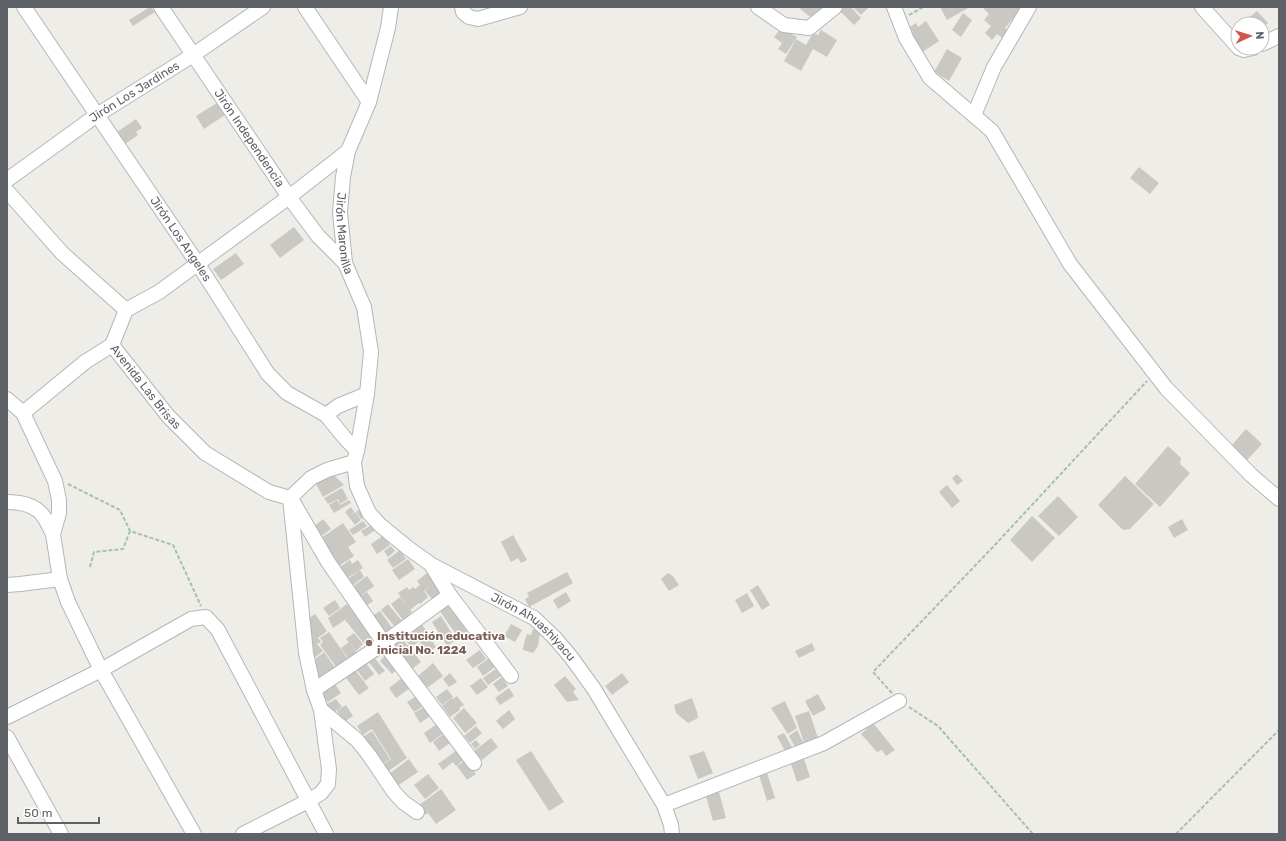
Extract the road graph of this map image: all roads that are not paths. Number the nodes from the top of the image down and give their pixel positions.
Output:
1 (24, 7) edge
2 (161, 7) edge
3 (263, 7) edge
4 (305, 7) edge
5 (391, 7) edge
6 (462, 7) edge
7 (520, 7) edge
8 (758, 7) edge
9 (835, 7) edge
10 (894, 7) edge
11 (1029, 7) edge
12 (1202, 7) edge
13 (1230, 39) edge
14 (193, 55) junction
15 (369, 102) junction
16 (97, 115) junction
17 (974, 115) junction
18 (348, 151) junction
19 (7, 180) edge
20 (7, 191) edge
21 (289, 197) junction
22 (345, 263) junction
23 (198, 264) junction
24 (126, 310) junction
25 (112, 345) junction
26 (367, 394) junction
27 (7, 399) edge
28 (23, 413) junction
29 (326, 416) junction
30 (356, 456) junction
31 (290, 498) junction
32 (1279, 499) edge
33 (7, 502) edge
34 (53, 534) junction
35 (432, 565) junction
36 (60, 579) junction
37 (7, 585) edge
38 (449, 594) junction
39 (384, 643) junction
40 (101, 670) junction
41 (511, 676) dead end
42 (314, 690) junction
43 (899, 701) road end
44 (321, 710) junction
45 (7, 717) edge
46 (7, 737) edge
47 (474, 763) dead end
48 (308, 801) junction
49 (664, 805) junction
50 (417, 812) dead end
51 (61, 834) edge
52 (194, 834) edge
53 (243, 834) edge
54 (326, 834) edge
55 (672, 834) edge

1 - 16 street, Jirón Los Angeles
2 - 14 street, Jirón Independencia
3 - 14 street, Jirón Los Jardines
4 - 15 street
5 - 15 street, Jirón Maronilla
6 - 7 street
8 - 9 street
10 - 17 street
11 - 17 street
12 - 13 street
14 - 16 street, Jirón Los Jardines
14 - 21 street, Jirón Independencia
15 - 18 street, Jirón Maronilla
16 - 19 street, Jirón Los Jardines
16 - 23 street, Jirón Los Angeles
17 - 32 street
18 - 21 street
18 - 22 street, Jirón Maronilla
20 - 24 street
21 - 22 street, Jirón Independencia
21 - 23 street
22 - 26 street, Jirón Maronilla
23 - 24 street
23 - 29 street, Jirón Los Angeles
24 - 25 street, Avenida Las Brisas
25 - 28 street
25 - 31 street, Avenida Las Brisas
26 - 29 street
26 - 30 street, Jirón Maronilla
27 - 28 street
28 - 34 street
29 - 30 street, Jirón Los Angeles
30 - 31 street
30 - 35 street, Jirón Ahuashiyacu
31 - 39 street
31 - 42 street
33 - 34 street
34 - 36 street
35 - 38 street
35 - 49 street, Jirón Ahuashiyacu
36 - 37 street
36 - 40 street
38 - 39 street
38 - 41 street
39 - 42 street
39 - 47 street
40 - 45 street
40 - 48 street
40 - 52 street
42 - 44 street
43 - 49 street
44 - 48 street
44 - 50 street
46 - 51 street
48 - 53 street
48 - 54 street
49 - 55 street, Jirón Ahuashiyacu

